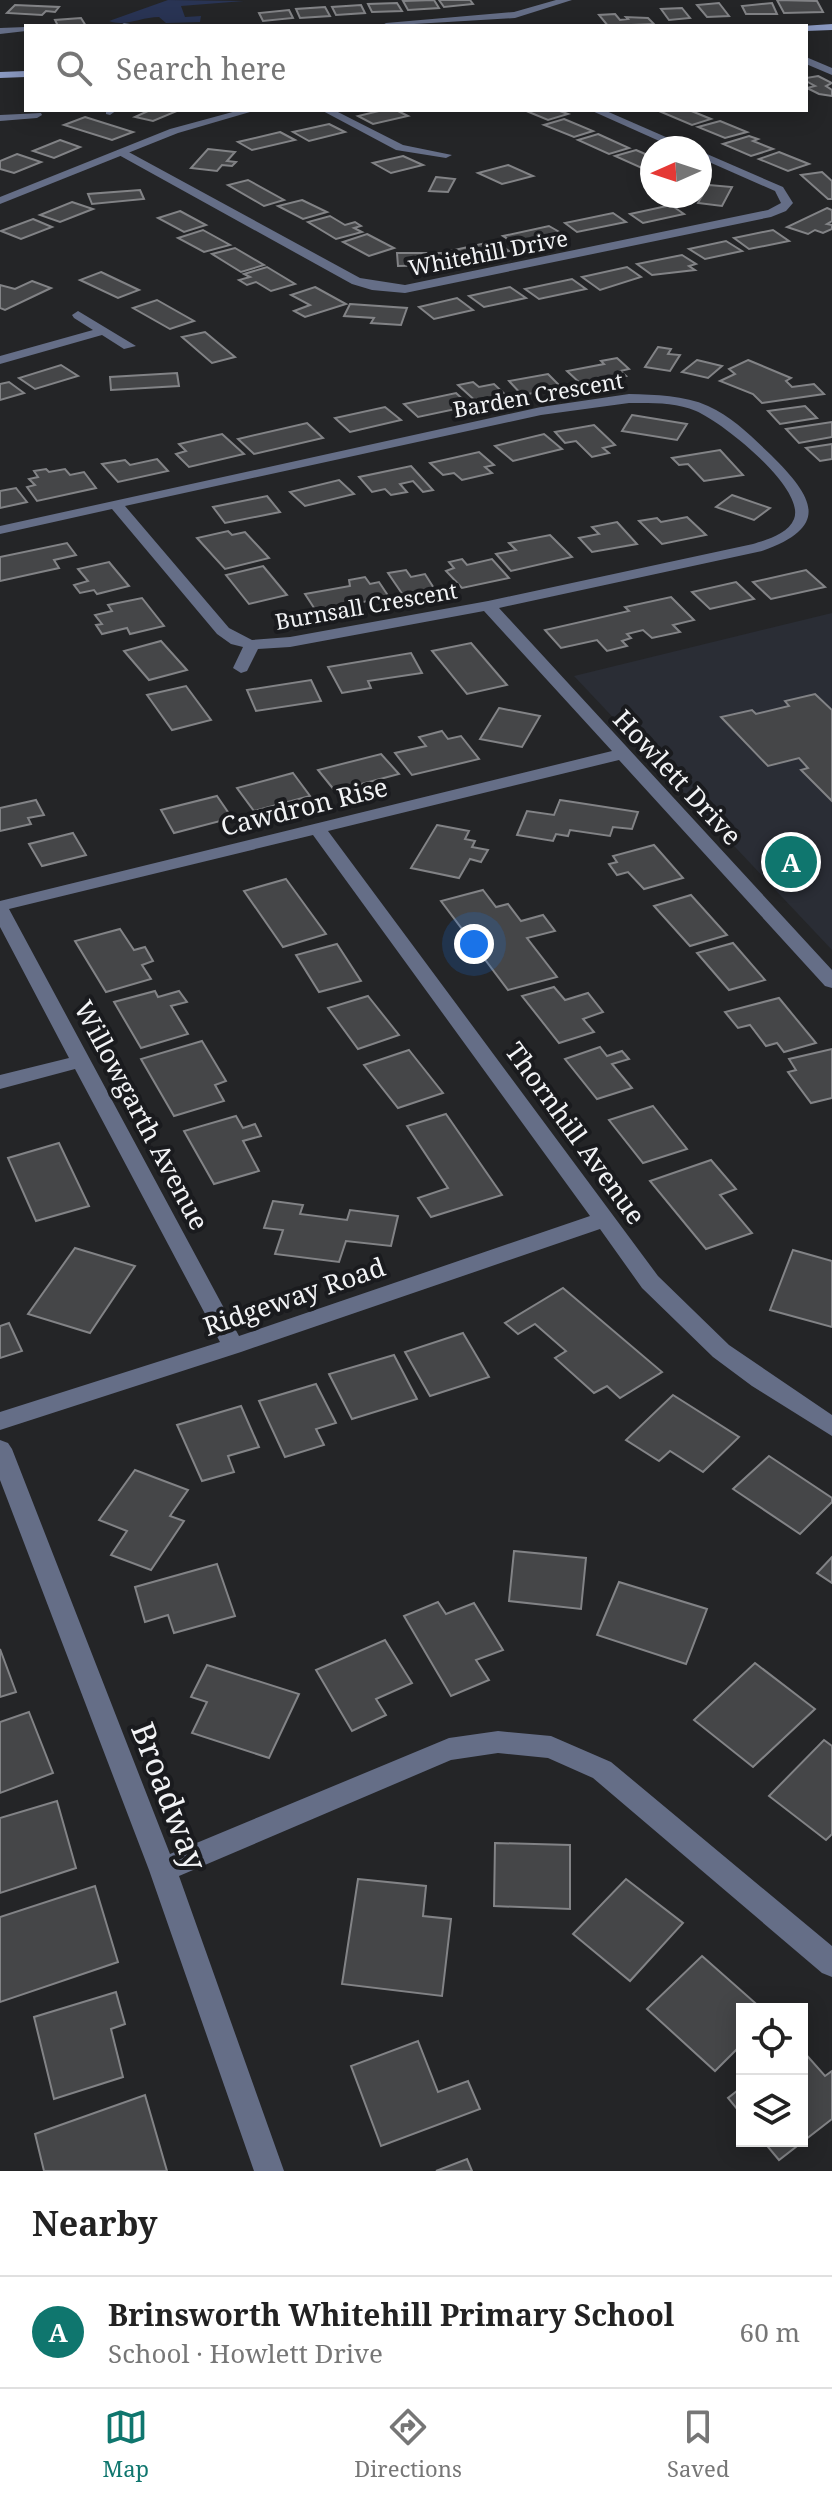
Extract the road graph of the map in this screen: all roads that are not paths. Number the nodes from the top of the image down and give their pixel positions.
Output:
1 (567, 0) edge
2 (409, 24) edge
3 (832, 27) edge
4 (808, 28) edge
5 (22, 29) dead end
6 (0, 31) edge
7 (808, 61) edge
8 (832, 72) edge
9 (24, 74) edge
10 (0, 75) edge
11 (229, 112) edge
12 (330, 112) edge
13 (600, 112) edge
14 (37, 115) dead end
15 (0, 118) edge
16 (657, 136) edge
17 (121, 152) junction
18 (446, 155) dead end
19 (712, 159) edge
20 (0, 201) edge
21 (78, 315) dead end
22 (102, 331) junction
23 (129, 346) dead end
24 (0, 360) edge
25 (115, 504) junction
26 (0, 530) edge
27 (488, 606) junction
28 (252, 645) junction
29 (241, 668) dead end
30 (621, 754) junction
31 (318, 829) junction
32 (0, 908) edge
33 (832, 982) edge
34 (82, 1061) junction
35 (0, 1082) edge
36 (605, 1219) junction
37 (233, 1346) junction
38 (0, 1421) edge
39 (832, 1427) edge
40 (0, 1449) edge
41 (163, 1870) junction
42 (832, 1964) edge
43 (269, 2171) edge

1 - 2 street
3 - 4 main road
5 - 6 street
7 - 8 street
9 - 10 main road
11 - 17 street
12 - 18 street
13 - 16 street
14 - 15 street
17 - 19 street, Whitehill Drive
17 - 20 street
21 - 22 street
22 - 23 street
22 - 24 street
25 - 26 street, Barden Crescent
25 - 27 street, Barden Crescent
25 - 28 street, Burnsall Crescent
27 - 28 street, Burnsall Crescent
27 - 30 street, Howlett Drive
28 - 29 street, Burnsall Crescent
30 - 31 street, Cawdron Rise
30 - 33 street, Howlett Drive
31 - 32 street, Cawdron Rise
31 - 36 street, Thornhill Avenue
32 - 34 street, Willowgarth Avenue
34 - 35 street
34 - 37 street, Willowgarth Avenue
36 - 37 street, Ridgeway Road
36 - 39 street, Thornhill Avenue
37 - 38 street, Ridgeway Road
40 - 41 street, Broadway
41 - 42 street
41 - 43 street, Broadway

